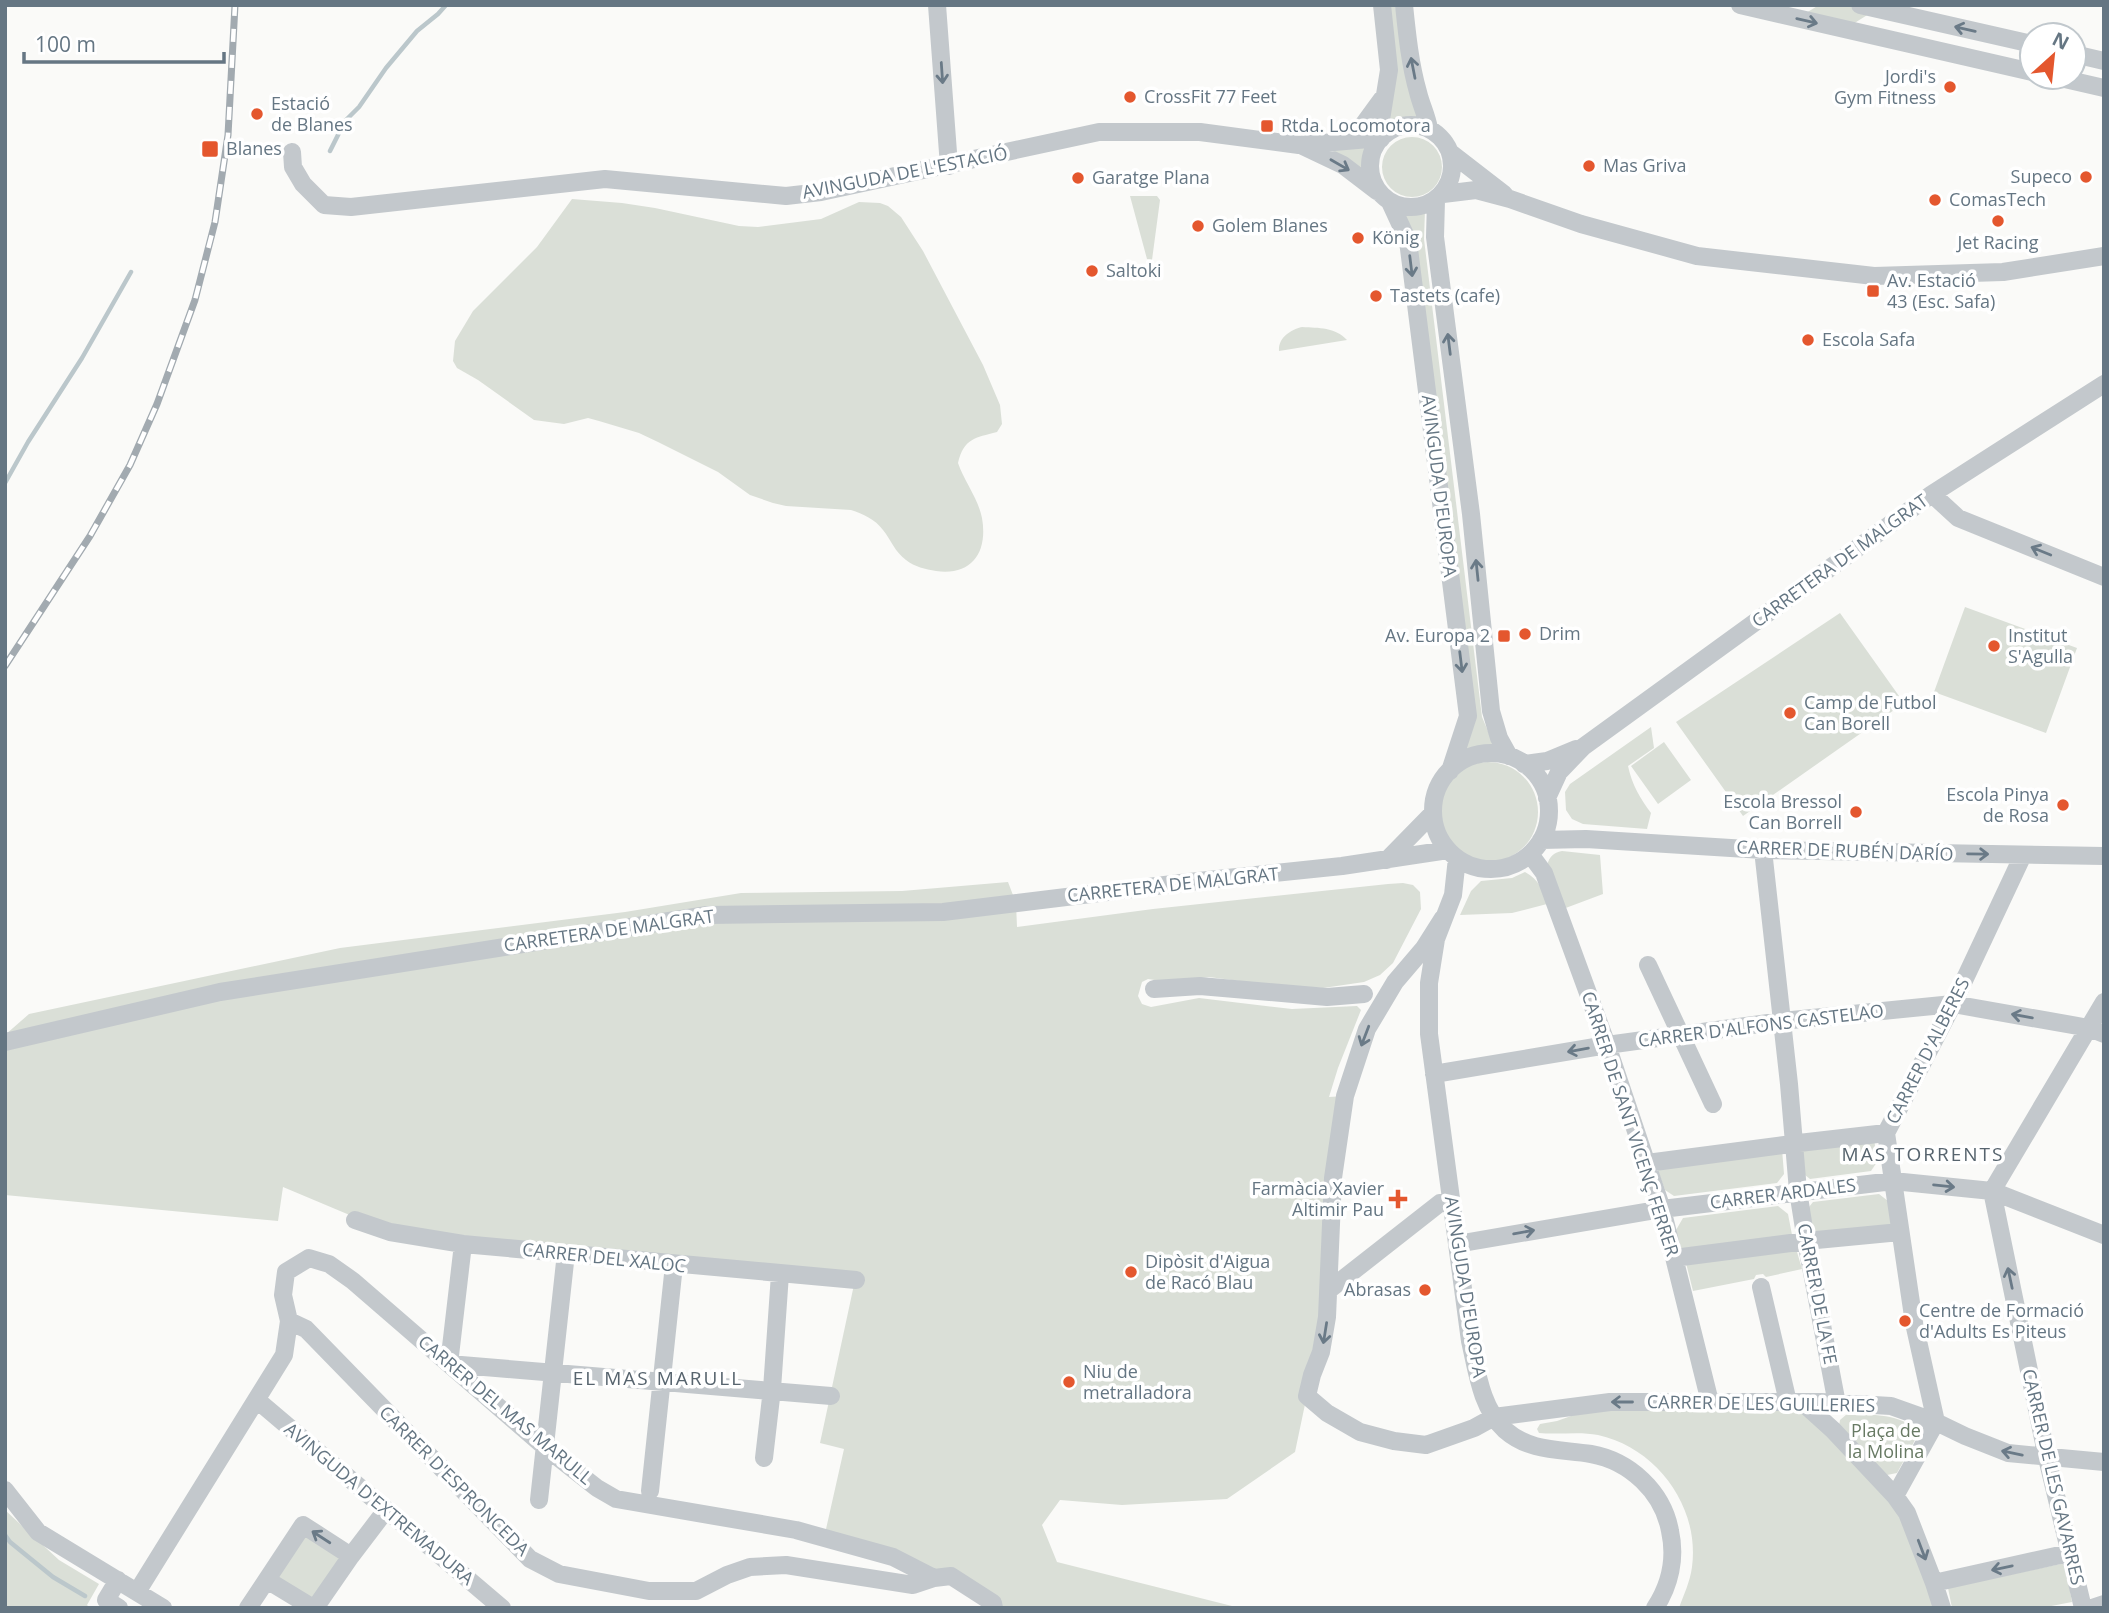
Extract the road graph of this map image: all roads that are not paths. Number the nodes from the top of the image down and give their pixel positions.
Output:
1 (937, 5) edge
2 (1382, 5) edge
3 (1404, 5) edge
4 (1740, 5) edge
5 (1860, 5) edge
6 (2018, 41) edge
7 (2018, 69) edge
8 (1387, 90) junction
9 (1429, 129) junction
10 (1379, 141) junction
11 (1333, 142) junction
12 (1299, 145) junction
13 (292, 152) dead end
14 (1451, 153) junction
15 (950, 166) junction
16 (1384, 197) junction
17 (1440, 197) junction
18 (1510, 198) junction
19 (2104, 256) edge
20 (2104, 384) edge
21 (1933, 494) junction
22 (2104, 577) edge
23 (1583, 747) junction
24 (1516, 760) junction
25 (1450, 771) junction
26 (1548, 805) junction
27 (1433, 813) junction
28 (1541, 839) junction
29 (1586, 839) junction
30 (1763, 850) junction
31 (1452, 854) junction
32 (1530, 854) junction
33 (2023, 855) junction
34 (2104, 856) edge
35 (1387, 860) junction
36 (1484, 868) junction
37 (1453, 895) junction
38 (1443, 918) junction
39 (1648, 965) dead end
40 (1395, 982) junction
41 (1154, 989) dead end
42 (1364, 994) junction
43 (2104, 1002) edge
44 (1953, 1004) junction
45 (1380, 1007) junction
46 (1782, 1021) junction
47 (2096, 1031) edge
48 (1680, 1035) junction
49 (5, 1042) edge
50 (1607, 1045) junction
51 (1434, 1074) junction
52 (1713, 1104) dead end
53 (1886, 1133) junction
54 (1793, 1144) junction
55 (1647, 1163) junction
56 (1893, 1181) junction
57 (1798, 1191) junction
58 (1992, 1191) junction
59 (1451, 1202) junction
60 (1662, 1209) junction
61 (355, 1220) dead end
62 (1900, 1232) junction
63 (2104, 1235) edge
64 (1806, 1241) junction
65 (463, 1244) junction
66 (1457, 1244) junction
67 (566, 1253) junction
68 (1674, 1258) junction
69 (674, 1265) junction
70 (780, 1274) junction
71 (856, 1280) dead end
72 (1761, 1287) dead end
73 (1329, 1290) junction
74 (289, 1321) junction
75 (449, 1364) junction
76 (554, 1373) junction
77 (661, 1382) junction
78 (772, 1390) junction
79 (831, 1396) dead end
80 (257, 1400) junction
81 (1710, 1402) junction
82 (1795, 1402) junction
83 (1837, 1404) junction
84 (1494, 1417) junction
85 (1936, 1422) junction
86 (546, 1448) junction
87 (764, 1458) dead end
88 (2047, 1458) junction
89 (2104, 1462) edge
90 (5, 1490) edge
91 (650, 1491) dead end
92 (1895, 1496) junction
93 (539, 1500) dead end
94 (386, 1510) junction
95 (2069, 1553) junction
96 (351, 1556) junction
97 (933, 1578) junction
98 (118, 1580) junction
99 (267, 1580) junction
100 (1934, 1583) junction
101 (649, 1591) junction
102 (137, 1592) junction
103 (2104, 1604) edge
104 (994, 1605) edge
105 (119, 1608) edge
106 (163, 1608) edge
107 (248, 1608) edge
108 (314, 1608) edge
109 (502, 1608) edge
110 (640, 1608) edge
111 (1655, 1608) edge
112 (1942, 1608) edge
113 (2083, 1608) edge
114 (2092, 1608) edge

1 -> 15 street
2 - 8 street
9 -> 3 street
4 -> 7 street
6 -> 5 street
8 - 10 street
8 - 11 street
9 - 10 street
9 - 14 street
10 - 11 street, AVINGUDA DE L'ESTACIÓ
10 - 16 street
11 - 12 street, AVINGUDA DE L'ESTACIÓ
12 - 15 street, AVINGUDA DE L'ESTACIÓ
12 -> 16 street, AVINGUDA DE L'ESTACIÓ
13 - 15 street, AVINGUDA DE L'ESTACIÓ
14 - 17 street
14 - 18 street
16 - 17 street
16 -> 25 street, AVINGUDA D'EUROPA
17 - 18 street
24 -> 17 street, AVINGUDA D'EUROPA
18 - 19 street
20 - 21 street, CARRETERA DE MALGRAT
22 -> 21 street
21 - 23 street, CARRETERA DE MALGRAT
23 - 24 street, CARRETERA DE MALGRAT
23 - 26 street, CARRETERA DE MALGRAT
24 - 25 street
24 - 26 street
25 - 27 street
26 - 28 street
26 - 29 street
27 - 31 street
27 - 35 street
28 - 29 street, CARRER DE RUBÉN DARÍO
28 - 32 street
29 - 30 street, CARRER DE RUBÉN DARÍO
30 -> 33 street, CARRER DE RUBÉN DARÍO
30 - 46 street, CARRER DE LA FE
31 - 35 street, CARRETERA DE MALGRAT
31 - 36 street
31 - 37 street, AVINGUDA D'EUROPA
32 - 36 street
32 - 50 street, CARRER DE SANT VICENÇ FERRER
33 - 34 street, CARRER DE RUBÉN DARÍO
33 - 44 street, CARRER D'ALBERES
35 - 49 street, CARRETERA DE MALGRAT
36 - 37 street, AVINGUDA D'EUROPA
37 - 38 street, AVINGUDA D'EUROPA
38 - 40 street
38 - 51 street, AVINGUDA D'EUROPA
39 - 48 street
40 - 42 street
40 - 45 street
41 - 42 street
42 - 45 street
43 - 47 street
44 - 46 street, CARRER D'ALFONS CASTELAO
47 -> 44 street, CARRER D'ALFONS CASTELAO
44 - 53 street, CARRER D'ALBERES
45 -> 73 street
46 - 48 street, CARRER D'ALFONS CASTELAO
46 - 54 street, CARRER DE LA FE
47 - 58 street
48 - 50 street, CARRER D'ALFONS CASTELAO
48 - 52 street
50 -> 51 street, CARRER D'ALFONS CASTELAO
50 - 55 street, CARRER DE SANT VICENÇ FERRER
51 - 59 street, AVINGUDA D'EUROPA
53 - 54 street
53 - 56 street, CARRER D'ALBERES
54 - 55 street
54 - 57 street, CARRER DE LA FE
55 - 60 street, CARRER DE SANT VICENÇ FERRER
56 - 57 street, CARRER ARDALES
56 -> 58 street, CARRER ARDALES
56 - 62 street, CARRER D'ALBERES
57 - 60 street, CARRER ARDALES
57 - 64 street, CARRER DE LA FE
58 - 63 street, CARRER ARDALES
88 -> 58 street, CARRER DE LES GAVARRES
59 - 66 street, AVINGUDA D'EUROPA
59 - 73 street
66 -> 60 street, CARRER ARDALES
60 - 68 street, CARRER DE SANT VICENÇ FERRER
61 - 65 street, CARRER DEL XALOC
62 - 64 street
62 - 85 street, CARRER D'ALBERES
64 - 68 street
64 - 83 street, CARRER DE LA FE
65 - 67 street, CARRER DEL XALOC
65 - 75 street
66 - 84 street, AVINGUDA D'EUROPA
67 - 69 street, CARRER DEL XALOC
67 - 76 street
68 - 81 street, CARRER DE SANT VICENÇ FERRER
69 - 70 street, CARRER DEL XALOC
69 - 77 street
70 - 71 street, CARRER DEL XALOC
70 - 78 street
72 - 82 street
73 -> 84 street, CARRER DE LES GUILLERIES
74 - 75 street, CARRER DEL MAS MARULL
74 - 80 street, CARRER DEL MAS MARULL
74 - 101 street, CARRER D'ESPRONCEDA
75 - 76 street
75 - 86 street, CARRER DEL MAS MARULL
76 - 77 street
76 - 86 street
77 - 78 street
77 - 91 street
78 - 79 street
78 - 87 street
80 - 94 street, AVINGUDA D'EXTREMADURA
80 - 102 street, CARRER DEL MAS MARULL
81 - 82 street, CARRER DE LES GUILLERIES
81 -> 84 street, CARRER DE LES GUILLERIES
82 - 83 street, CARRER DE LES GUILLERIES
82 - 92 street
83 - 85 street, CARRER DE LES GUILLERIES
84 - 111 street, AVINGUDA D'EUROPA
88 -> 85 street, CARRER DE LES GUILLERIES
85 - 92 street
86 - 93 street
86 - 97 street, CARRER DEL MAS MARULL
88 - 89 street, CARRER DE LES GUILLERIES
88 - 95 street, CARRER DE LES GAVARRES
90 - 98 street
92 -> 100 street
94 - 96 street
94 - 109 street, AVINGUDA D'EXTREMADURA
95 -> 100 street
95 - 113 street, CARRER DE LES GAVARRES
96 -> 99 street
96 - 108 street
97 - 101 street, CARRER D'ESPRONCEDA
97 - 104 street, CARRER DEL MAS MARULL
98 - 102 street
98 - 105 street
99 - 107 street
99 - 108 street
100 - 112 street
101 - 110 street
102 - 106 street
103 - 114 street

